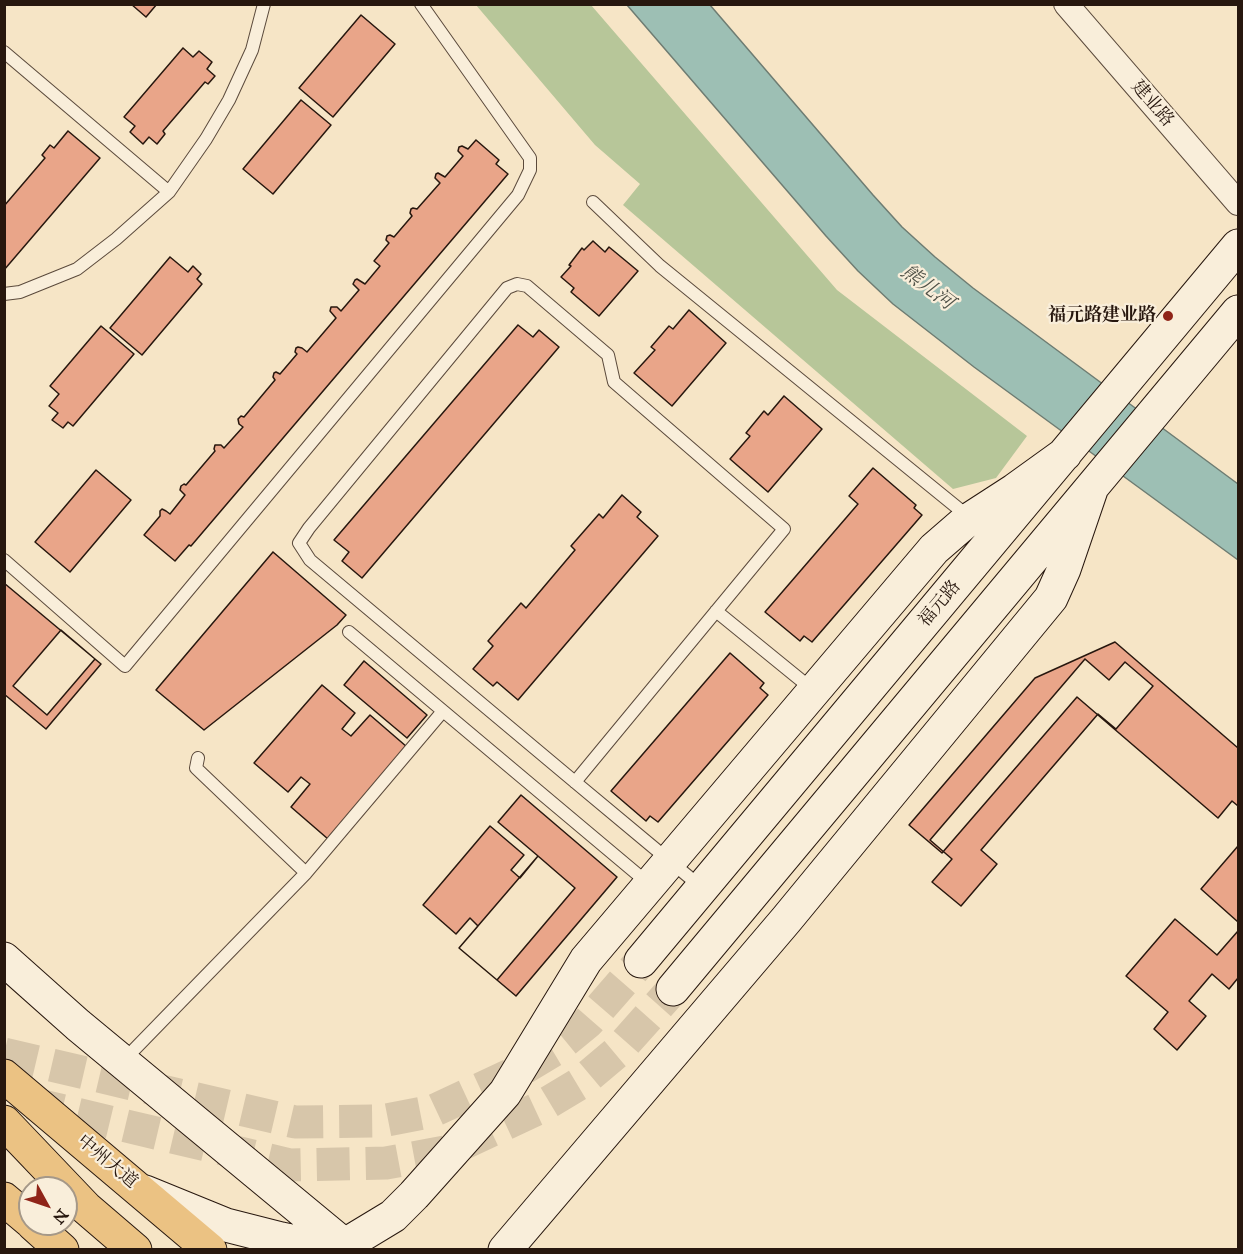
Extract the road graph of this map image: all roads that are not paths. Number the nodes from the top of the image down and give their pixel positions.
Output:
1 (264, 4) edge
2 (421, 4) edge
3 (1066, 4) edge
4 (4, 52) edge
5 (169, 192) junction
6 (593, 202) dead end
7 (1239, 203) edge
8 (1239, 246) edge
9 (4, 294) edge
10 (1239, 312) edge
11 (1068, 450) junction
12 (1098, 480) junction
13 (971, 519) junction
14 (4, 560) edge
15 (716, 611) junction
16 (349, 632) dead end
17 (814, 691) junction
18 (443, 711) junction
19 (198, 758) dead end
20 (575, 782) junction
21 (306, 873) junction
22 (659, 873) junction
23 (702, 888) junction
24 (4, 959) edge
25 (641, 962) tunnel mouth
26 (673, 989) tunnel mouth
27 (122, 1062) junction
28 (4, 1076) edge
29 (4, 1122) edge
30 (140, 1190) junction
31 (4, 1199) edge
32 (18, 1211) edge
33 (46, 1236) edge
34 (348, 1247) edge
35 (62, 1250) edge
36 (135, 1250) edge
37 (210, 1250) edge
38 (505, 1250) edge

1 - 5 lane
2 - 14 lane
3 - 7 street, 建业路
4 - 5 lane
5 - 9 lane
6 - 13 lane
8 - 11 street, 福元路
10 - 12 street
11 - 13 street
11 - 23 street, 福元路
12 - 26 street
12 - 38 street
13 - 17 street
15 - 17 lane
15 - 20 lane
15 - 20 lane
16 - 18 lane
17 - 22 street
18 - 21 lane
18 - 22 lane
19 - 21 lane
20 - 22 lane
21 - 27 lane
22 - 23 lane
22 - 34 street
23 - 25 street, 福元路
24 - 27 street
27 - 34 street
28 - 30 highway, 中州大道
29 - 36 highway
30 - 34 street
30 - 37 highway, 中州大道
31 - 32 highway
33 - 35 highway

